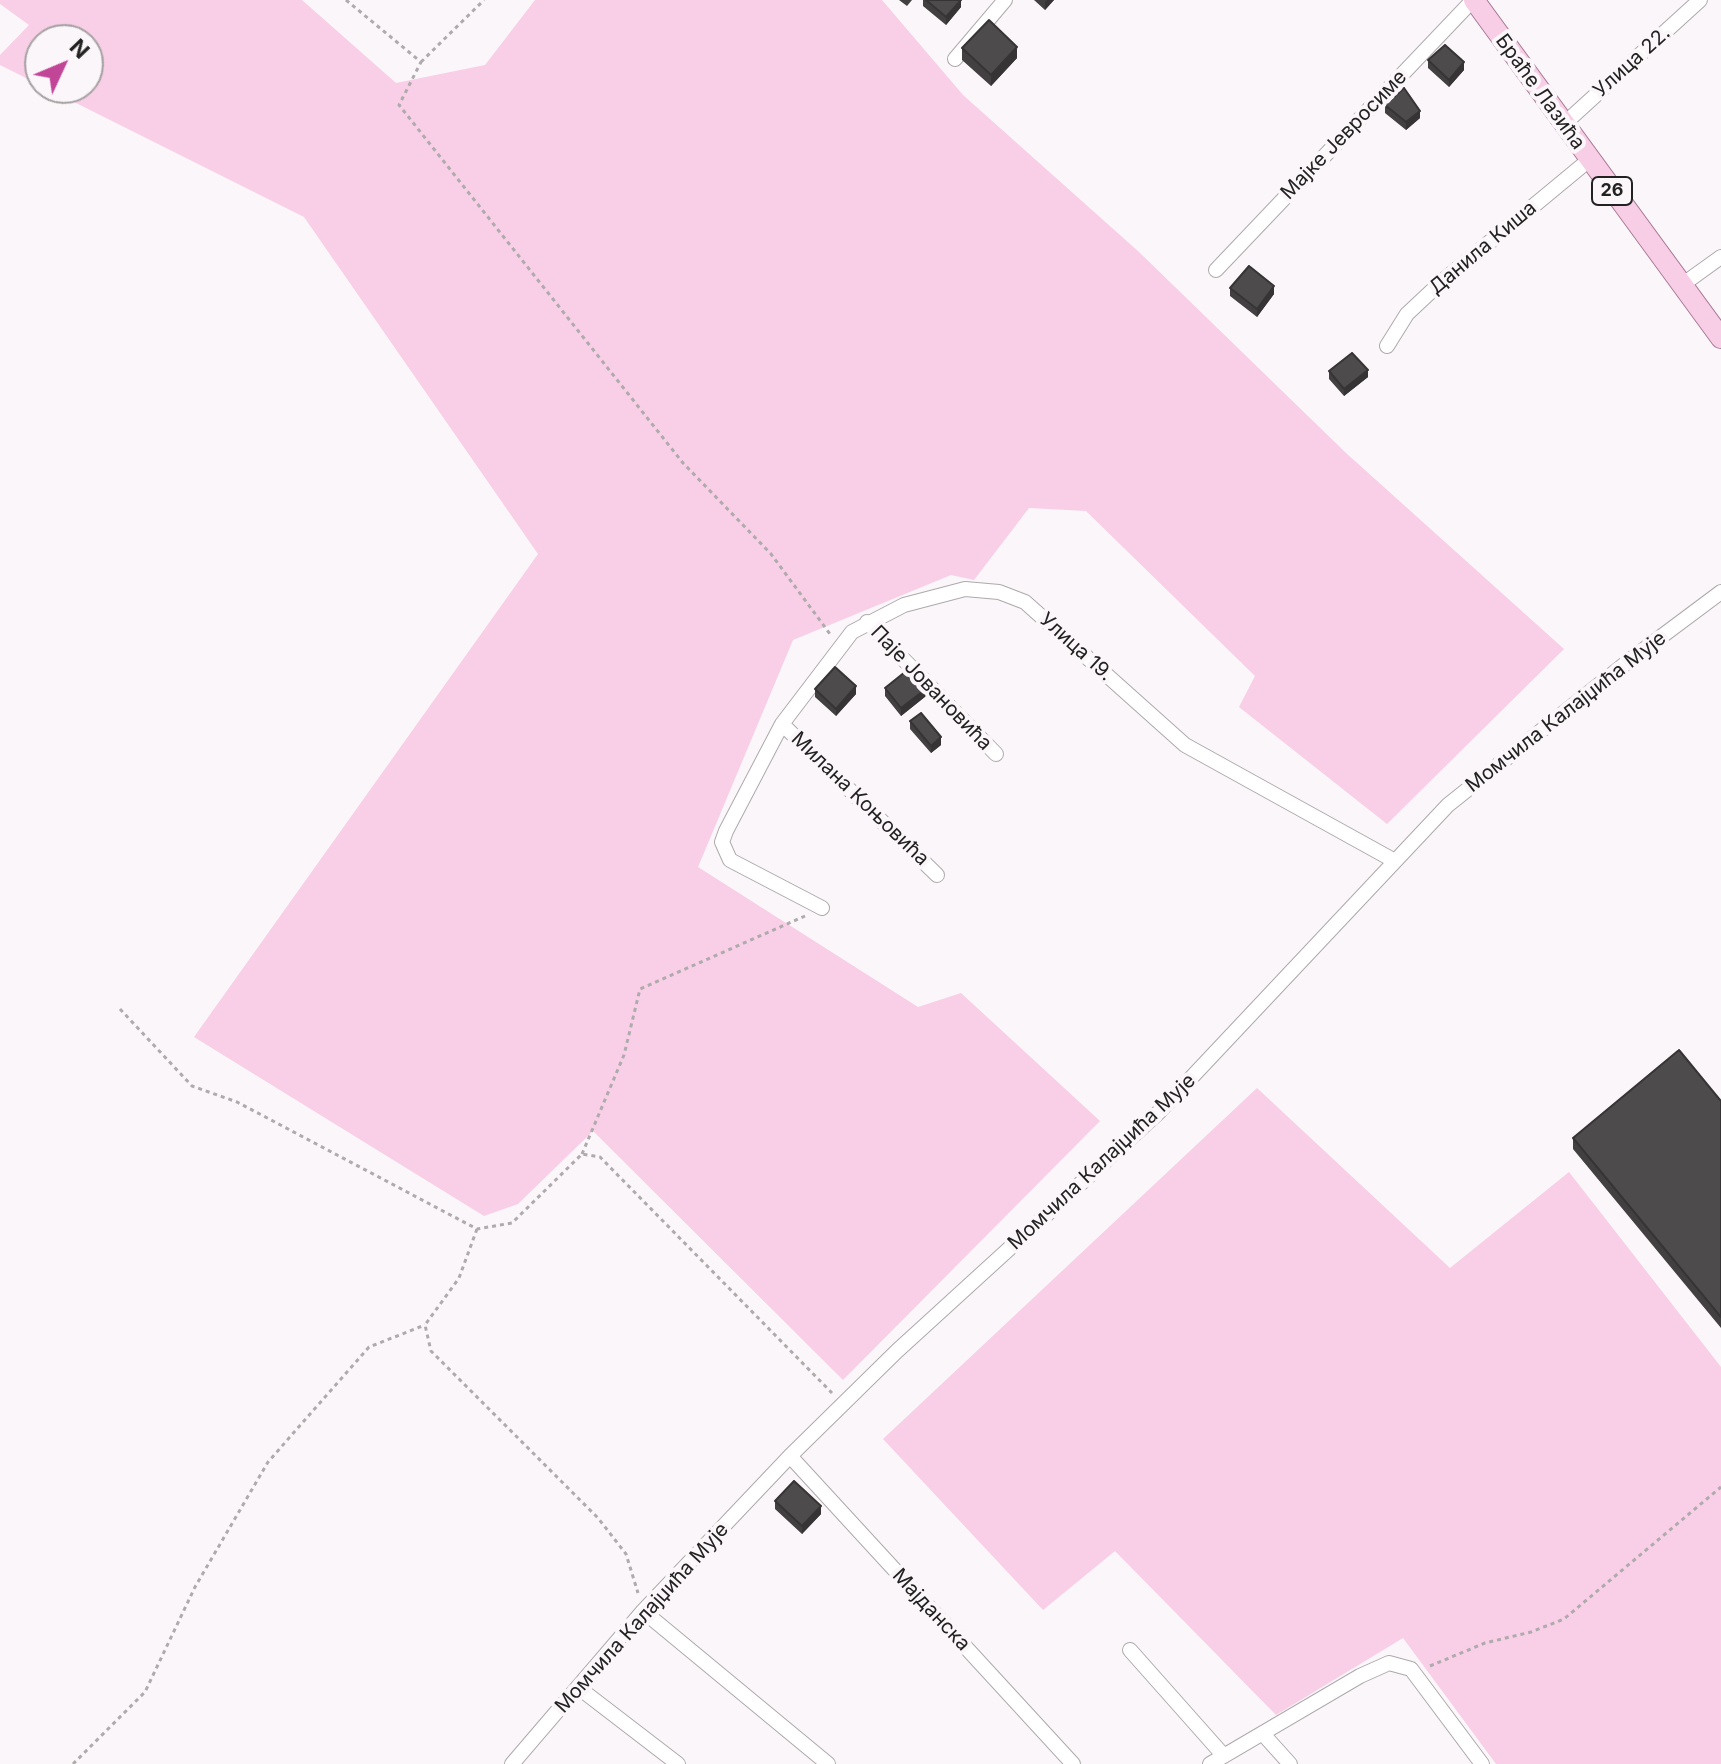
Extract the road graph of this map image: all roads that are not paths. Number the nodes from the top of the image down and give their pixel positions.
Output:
1 (1005, 0) edge
2 (1474, 0) edge
3 (1700, 0) edge
4 (955, 59) dead end
5 (1564, 124) junction
6 (1589, 160) junction
7 (1721, 257) edge
8 (1216, 270) dead end
9 (1682, 285) junction
10 (1721, 338) edge
11 (1387, 346) dead end
12 (1721, 592) edge
13 (867, 622) junction
14 (782, 724) junction
15 (996, 754) dead end
16 (1393, 860) junction
17 (937, 875) dead end
18 (822, 908) road end
19 (790, 1456) junction
20 (643, 1611) junction
21 (1130, 1650) dead end
22 (579, 1688) junction
23 (1263, 1734) junction
24 (1217, 1760) edge
25 (512, 1764) edge
26 (678, 1764) edge
27 (828, 1764) edge
28 (1073, 1764) edge
29 (1290, 1764) edge
30 (1482, 1764) edge

1 - 4 street
2 - 5 main road, Браће Лазића / 26
2 - 8 street, Мајке Јевросиме
3 - 5 street, Улица 22.
5 - 6 main road, Браће Лазића / 26
6 - 9 main road, Браће Лазића / 26
6 - 11 street, Данила Киша
7 - 9 street
9 - 10 main road, Браће Лазића / 26
12 - 16 street, Момчила Калајџића Мује
13 - 14 street, Улица 19.
13 - 15 street, Паје Јовановића
13 - 16 street, Улица 19.
14 - 17 street, Милана Коњовића
14 - 18 street, Улица 19.
16 - 19 street, Момчила Калајџића Мује
19 - 20 street, Момчила Калајџића Мује
19 - 28 street, Мајданска
20 - 22 street, Момчила Калајџића Мује
20 - 27 street
21 - 24 street
22 - 25 street, Момчила Калајџића Мује
22 - 26 street
23 - 24 street
23 - 29 street
23 - 30 street

